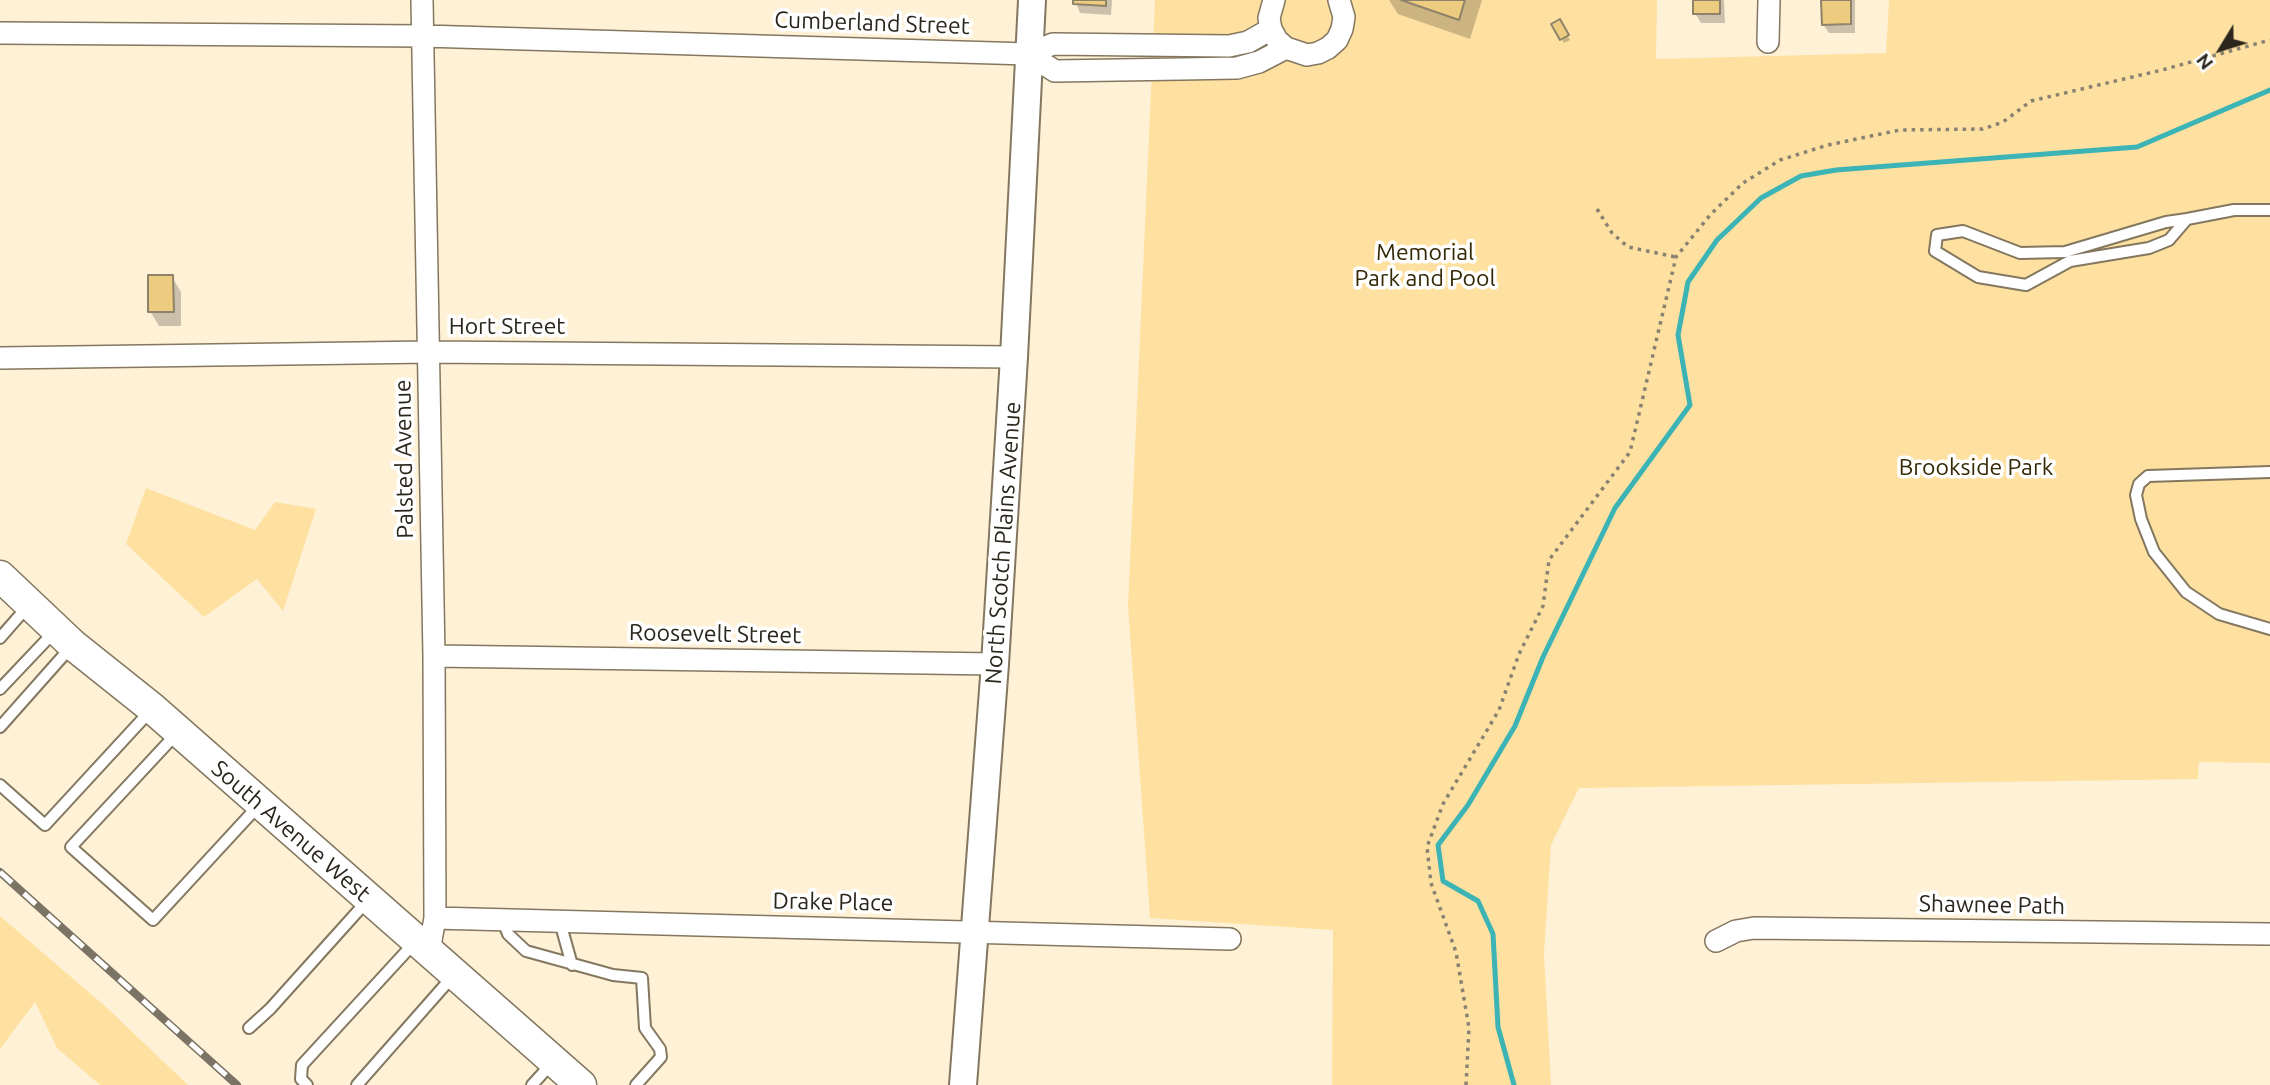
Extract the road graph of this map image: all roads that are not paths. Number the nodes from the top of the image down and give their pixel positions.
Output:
1 (422, 0) edge
2 (1032, 0) edge
3 (1274, 0) edge
4 (1339, 0) edge
5 (1769, 0) edge
6 (1271, 29) junction
7 (0, 33) edge
8 (424, 36) junction
9 (1768, 42) dead end
10 (1286, 48) junction
11 (1028, 54) junction
12 (2270, 209) edge
13 (2187, 219) junction
14 (2084, 247) junction
15 (2087, 258) junction
16 (429, 352) junction
17 (1014, 357) junction
18 (0, 358) edge
19 (2270, 472) edge
20 (2, 581) edge
21 (30, 604) junction
22 (2270, 629) edge
23 (65, 637) junction
24 (0, 638) edge
25 (434, 656) junction
26 (995, 664) junction
27 (0, 689) edge
28 (152, 708) junction
29 (0, 727) edge
30 (178, 732) junction
31 (0, 785) edge
32 (260, 804) junction
33 (369, 899) junction
34 (503, 921) junction
35 (560, 922) junction
36 (976, 931) junction
37 (2270, 934) edge
38 (427, 936) junction
39 (1230, 939) dead end
40 (1716, 941) dead end
41 (572, 965) junction
42 (455, 974) junction
43 (249, 1028) dead end
44 (554, 1061) junction
45 (307, 1085) edge
46 (357, 1085) edge
47 (532, 1085) edge
48 (581, 1085) edge
49 (636, 1085) edge
50 (963, 1085) edge

1 - 8 street, Palsted Avenue
2 - 11 street, North Scotch Plains Avenue
3 - 6 street
4 - 10 street
5 - 9 street
6 - 10 street
6 - 11 street, Cumberland Street
7 - 8 street, Cumberland Street
8 - 11 street, Cumberland Street
8 - 16 street, Palsted Avenue
10 - 11 street, Cumberland Street
11 - 17 street, North Scotch Plains Avenue
12 - 13 lane
13 - 14 lane
13 - 15 lane
14 - 15 lane
14 - 15 lane
16 - 17 street, Hort Street
16 - 18 street, Hort Street
16 - 25 street, Palsted Avenue
17 - 26 street, North Scotch Plains Avenue
19 - 22 lane
20 - 21 main road, South Avenue West
21 - 23 main road, South Avenue West
21 - 24 lane
23 - 27 lane
23 - 28 main road, South Avenue West
23 - 29 lane
25 - 26 street, Roosevelt Street
25 - 38 street, Palsted Avenue
26 - 36 street, North Scotch Plains Avenue
28 - 30 main road, South Avenue West
28 - 31 lane
30 - 32 main road, South Avenue West
30 - 32 lane
32 - 33 main road, South Avenue West
33 - 38 main road, South Avenue West
33 - 43 lane
34 - 35 street, Drake Place
34 - 38 street, Drake Place
34 - 41 lane
35 - 36 street, Drake Place
35 - 41 lane
36 - 39 street, Drake Place
36 - 50 street, North Scotch Plains Avenue
37 - 40 street, Shawnee Path
38 - 42 main road, South Avenue West
38 - 45 lane
41 - 49 lane
42 - 44 main road, South Avenue West
42 - 46 lane
44 - 47 lane
44 - 48 main road, South Avenue West

